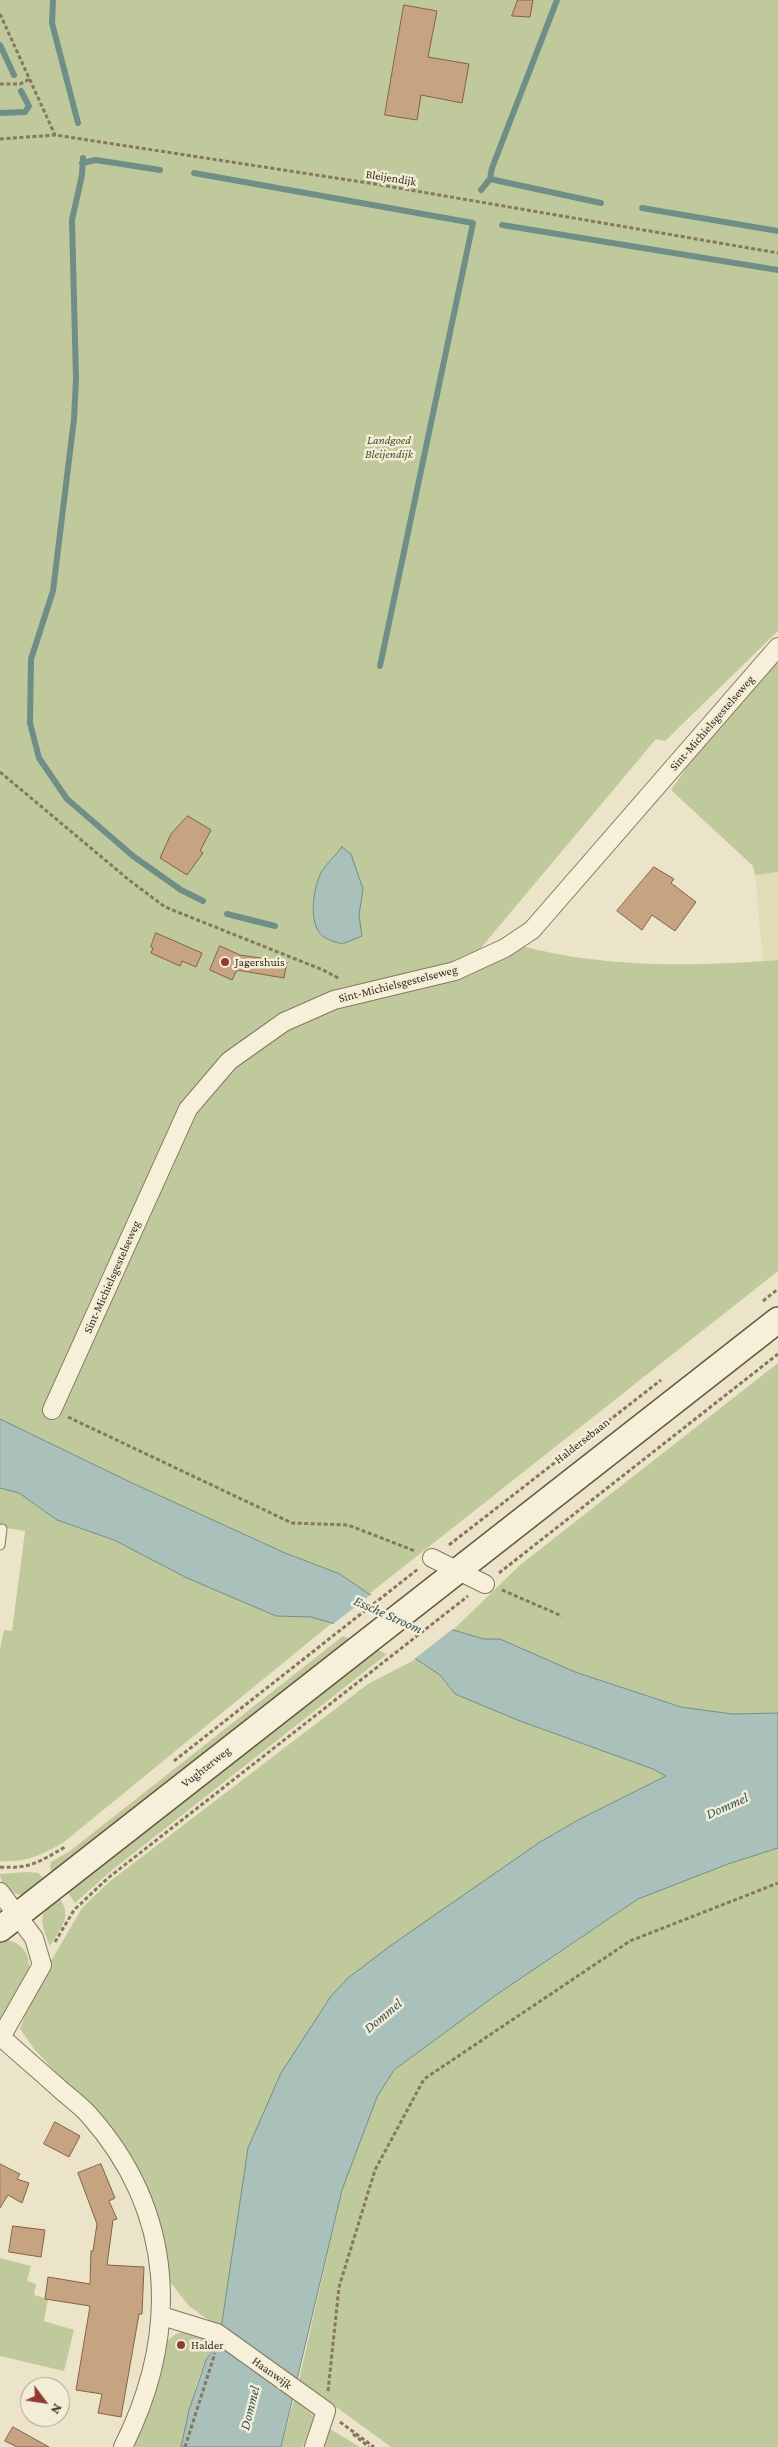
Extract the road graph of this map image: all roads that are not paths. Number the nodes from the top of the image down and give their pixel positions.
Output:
1 (778, 648) edge
2 (770, 1310) edge
3 (52, 1410) road end
4 (2, 1529) dead end
5 (0, 1545) edge
6 (432, 1558) road end
7 (457, 1569) junction
8 (485, 1584) road end
9 (412, 1605) joint
10 (0, 1892) edge
11 (9, 1921) edge
12 (0, 2038) edge
13 (162, 2316) junction
14 (123, 2447) edge
15 (314, 2447) edge

1 - 3 street, Sint-Michielsgestelseweg
2 - 7 main road, Haldersebaan
4 - 5 lane
6 - 7 street
7 - 8 street
7 - 9 main road, Haldersebaan
9 - 11 main road, Vughterweg
10 - 11 street
11 - 12 street
12 - 13 street
13 - 14 street
13 - 15 street, Haanwijk

